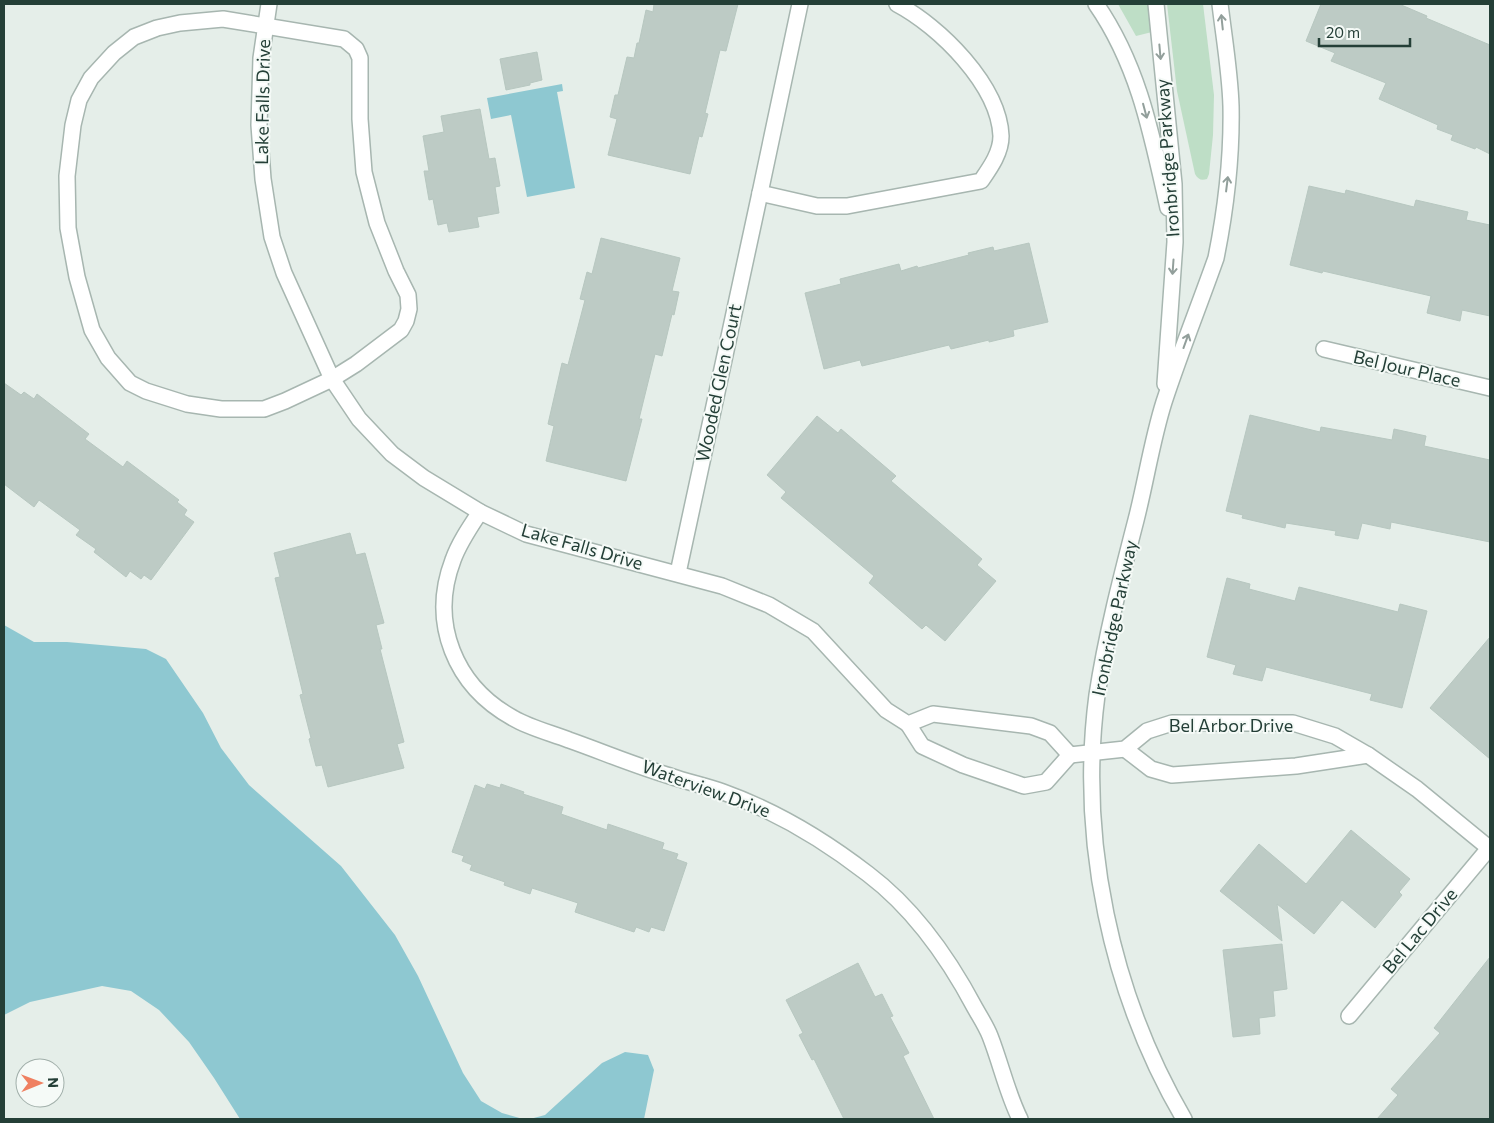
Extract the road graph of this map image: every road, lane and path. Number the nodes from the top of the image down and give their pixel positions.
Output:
1 (269, 4) edge
2 (800, 4) edge
3 (897, 4) edge
4 (1096, 4) edge
5 (1156, 4) edge
6 (1220, 4) edge
7 (265, 26) junction
8 (760, 193) junction
9 (1175, 242) junction
10 (1324, 349) dead end
11 (332, 378) junction
12 (1490, 388) edge
13 (1164, 403) junction
14 (480, 512) junction
15 (678, 573) junction
16 (908, 724) junction
17 (1125, 749) junction
18 (1093, 752) junction
19 (1070, 755) junction
20 (1368, 755) junction
21 (1489, 848) edge
22 (1349, 1016) dead end
23 (1020, 1119) edge
24 (1184, 1119) edge

1 - 7 street, Lake Falls Drive
2 - 8 street, Wooded Glen Court
3 - 8 street
4 -> 9 street
5 -> 9 street, Ironbridge Parkway
13 -> 6 street, Ironbridge Parkway
7 - 11 street, Lake Falls Drive
7 - 11 street
7 - 11 street
8 - 15 street, Wooded Glen Court
9 -> 13 street, Ironbridge Parkway
10 - 12 street, Bel Jour Place
11 - 14 street, Lake Falls Drive
13 - 18 street, Ironbridge Parkway
14 - 15 street, Lake Falls Drive
14 - 23 street, Waterview Drive
15 - 16 street, Lake Falls Drive
16 - 19 street
16 - 19 street
17 - 18 street
17 - 20 street
17 - 20 street, Bel Arbor Drive
18 - 19 street
18 - 24 street, Ironbridge Parkway
20 - 21 street, Bel Arbor Drive
21 - 22 street, Bel Lac Drive

